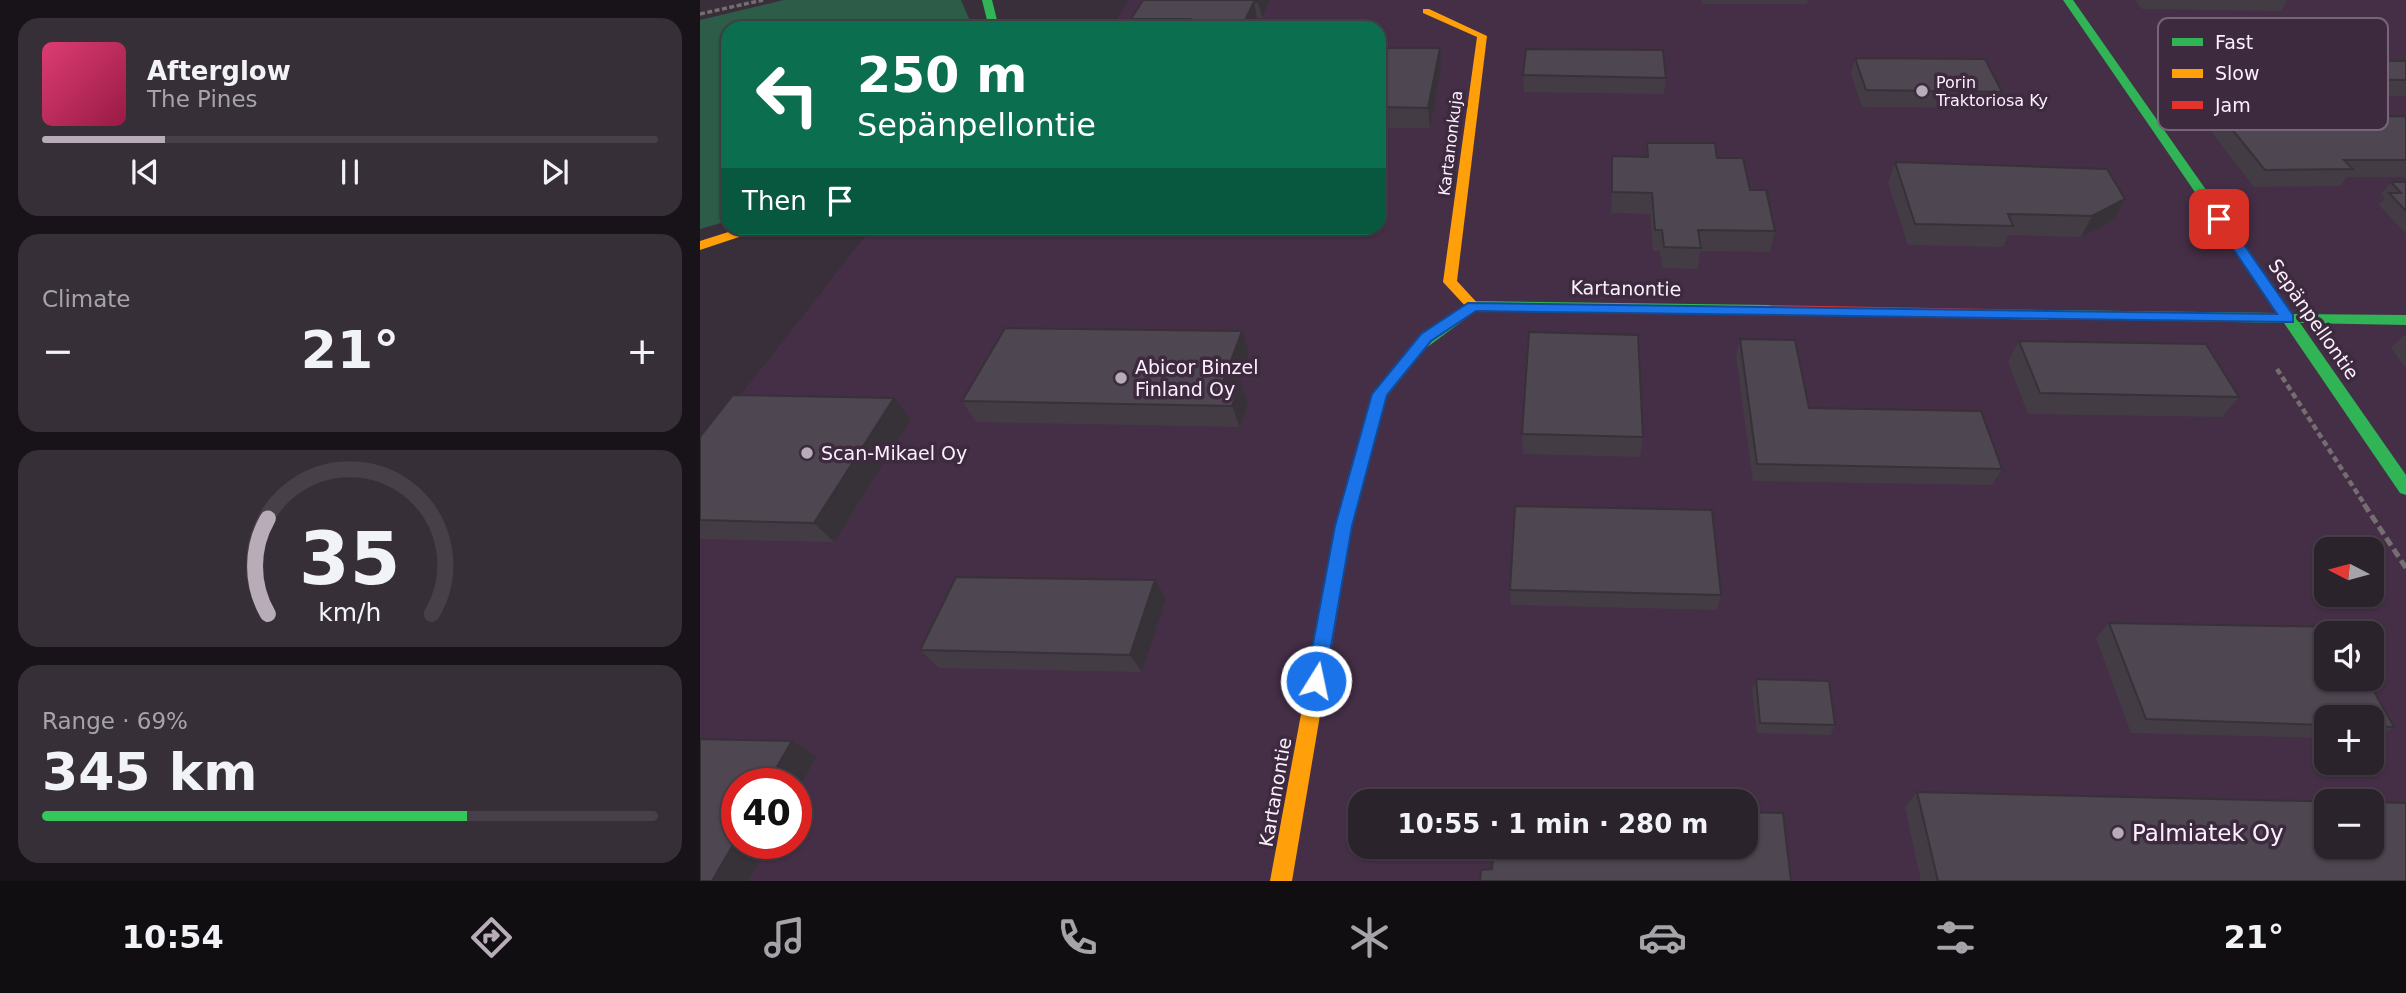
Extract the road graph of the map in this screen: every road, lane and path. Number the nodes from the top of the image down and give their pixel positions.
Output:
1 (728, 0) edge
2 (763, 0) edge
3 (987, 0) edge
4 (2068, 0) edge
5 (724, 9) junction
6 (1426, 10) dead end
7 (700, 14) edge
8 (992, 21) edge
9 (732, 235) edge
10 (700, 246) edge
11 (1473, 306) junction
12 (2288, 319) junction
13 (2406, 320) edge
14 (2406, 488) edge
15 (1282, 881) edge

1 - 5 path
2 - 5 path
3 - 8 main road
4 - 12 main road, Sepänpellontie
5 - 7 path
6 - 11 main road, Kartanonkuja
9 - 10 main road
11 - 12 main road, Kartanontie
11 - 15 main road, Kartanontie
12 - 13 main road, Kartanontie
12 - 14 main road, Sepänpellontie

